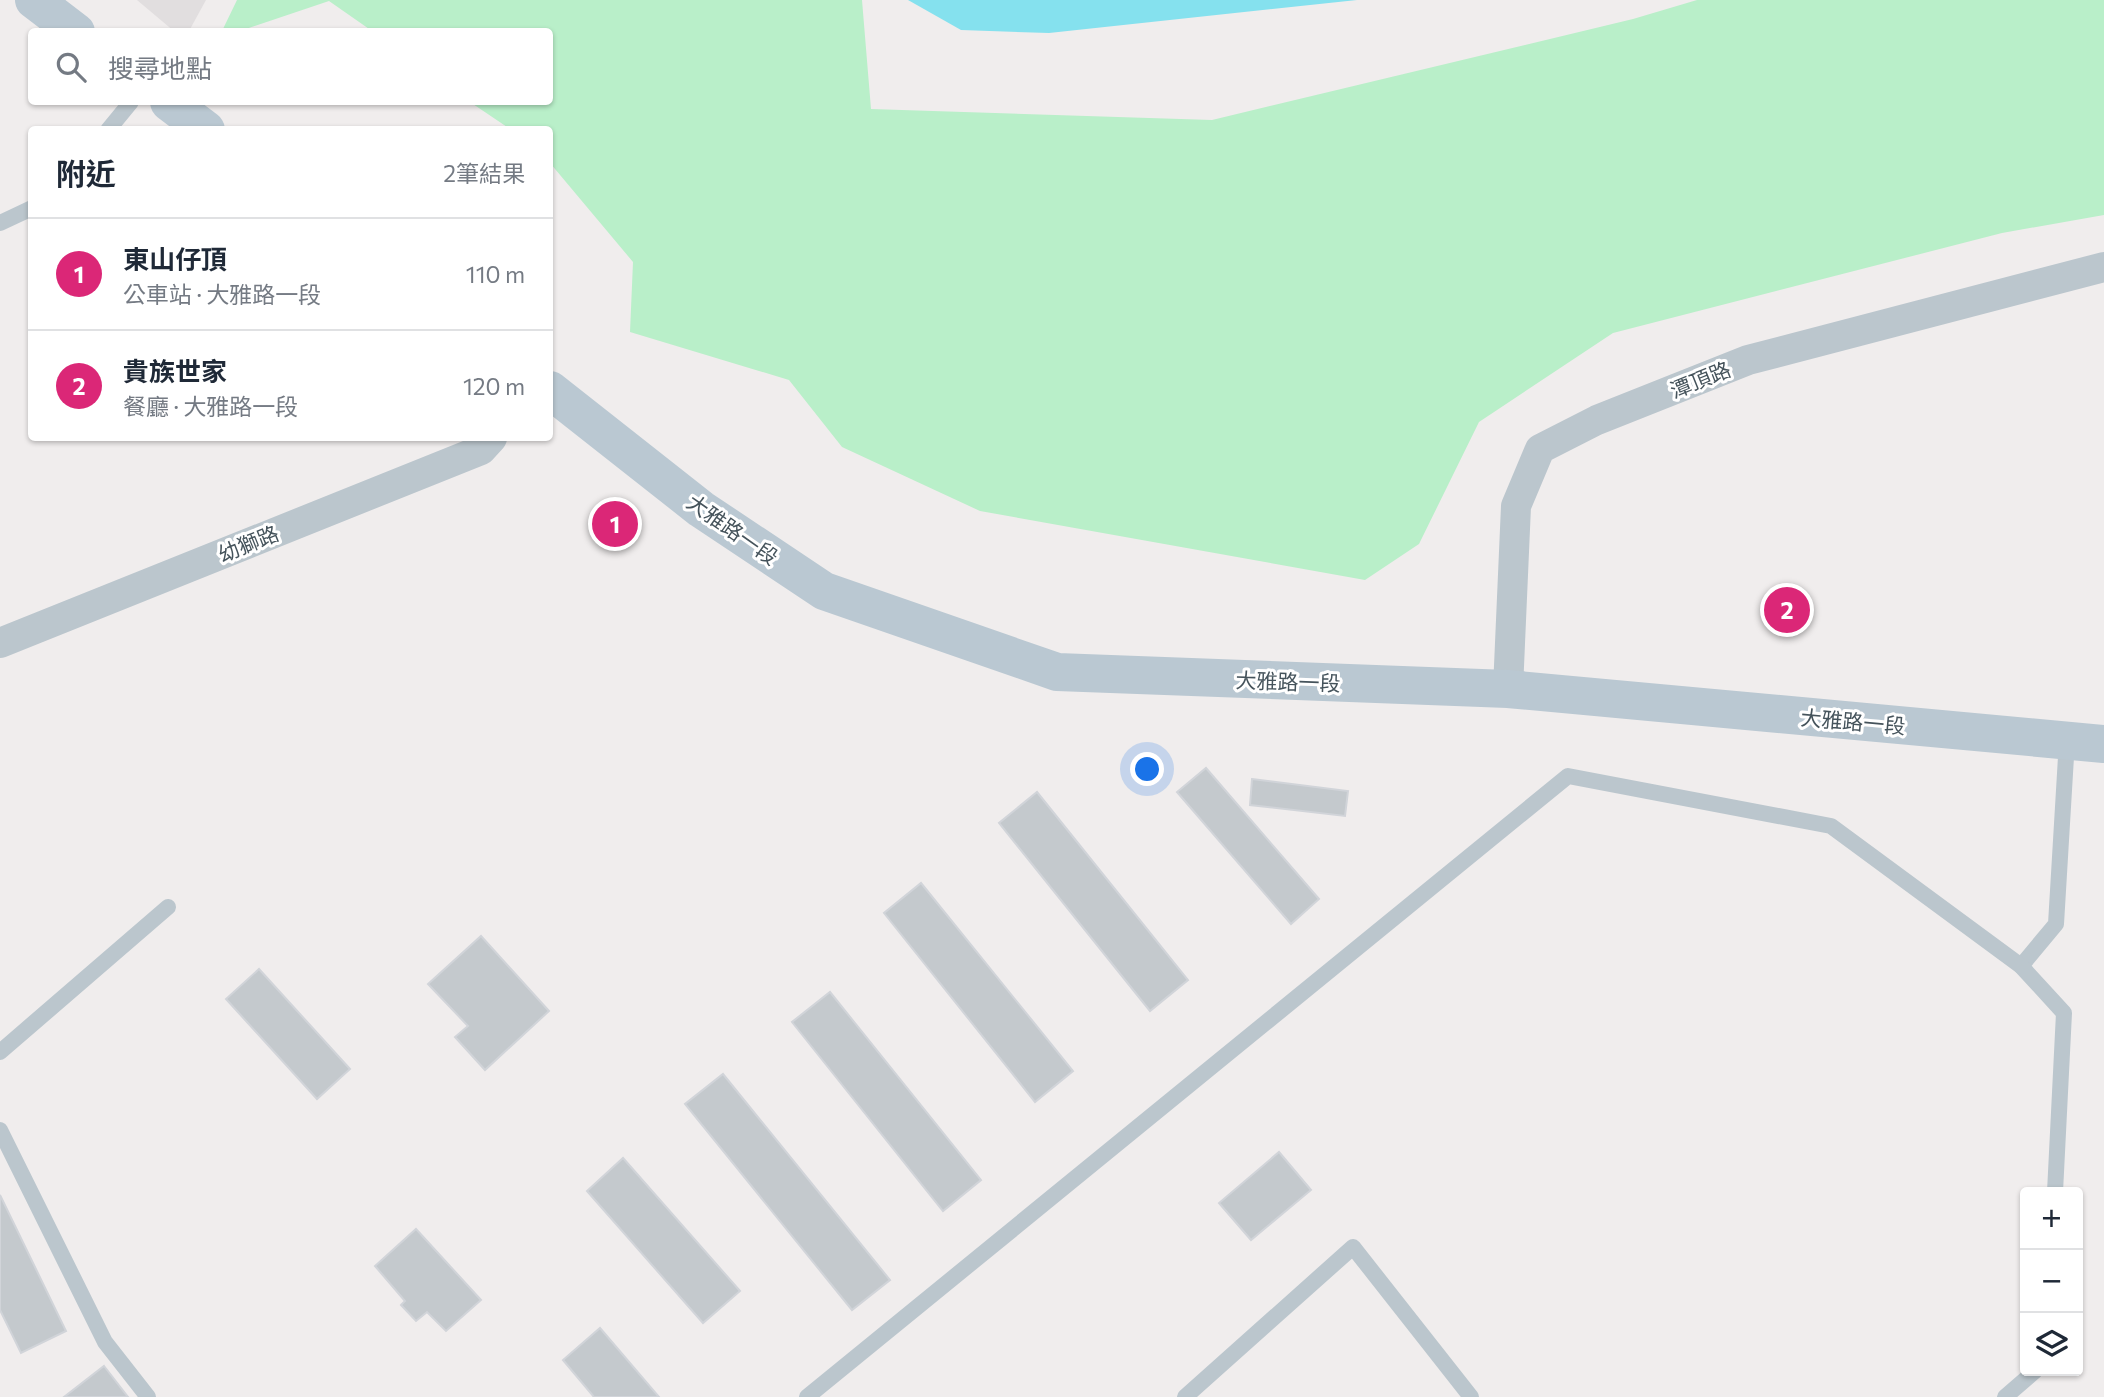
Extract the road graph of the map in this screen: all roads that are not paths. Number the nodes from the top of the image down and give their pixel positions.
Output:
1 (34, 0) edge
2 (71, 28) edge
3 (129, 105) edge
4 (173, 105) edge
5 (111, 126) edge
6 (201, 126) edge
7 (28, 210) edge
8 (0, 223) edge
9 (2104, 267) edge
10 (553, 392) edge
11 (489, 441) edge
12 (0, 643) edge
13 (1508, 689) junction
14 (2086, 742) edge
15 (168, 907) dead end
16 (2021, 966) junction
17 (0, 1052) edge
18 (0, 1130) edge
19 (2055, 1187) edge
20 (2029, 1376) edge
21 (148, 1397) edge
22 (807, 1397) edge
23 (1185, 1397) edge
24 (1471, 1397) edge
25 (2005, 1397) edge

1 - 2 main road
3 - 5 lane
4 - 6 main road
7 - 8 lane
9 - 13 street, 潭頂路
10 - 13 main road, 大雅路一段
11 - 12 street, 幼獅路
13 - 14 main road, 大雅路一段
14 - 16 lane
15 - 17 lane
16 - 19 lane
16 - 22 lane
18 - 21 lane
20 - 25 lane
23 - 24 lane

